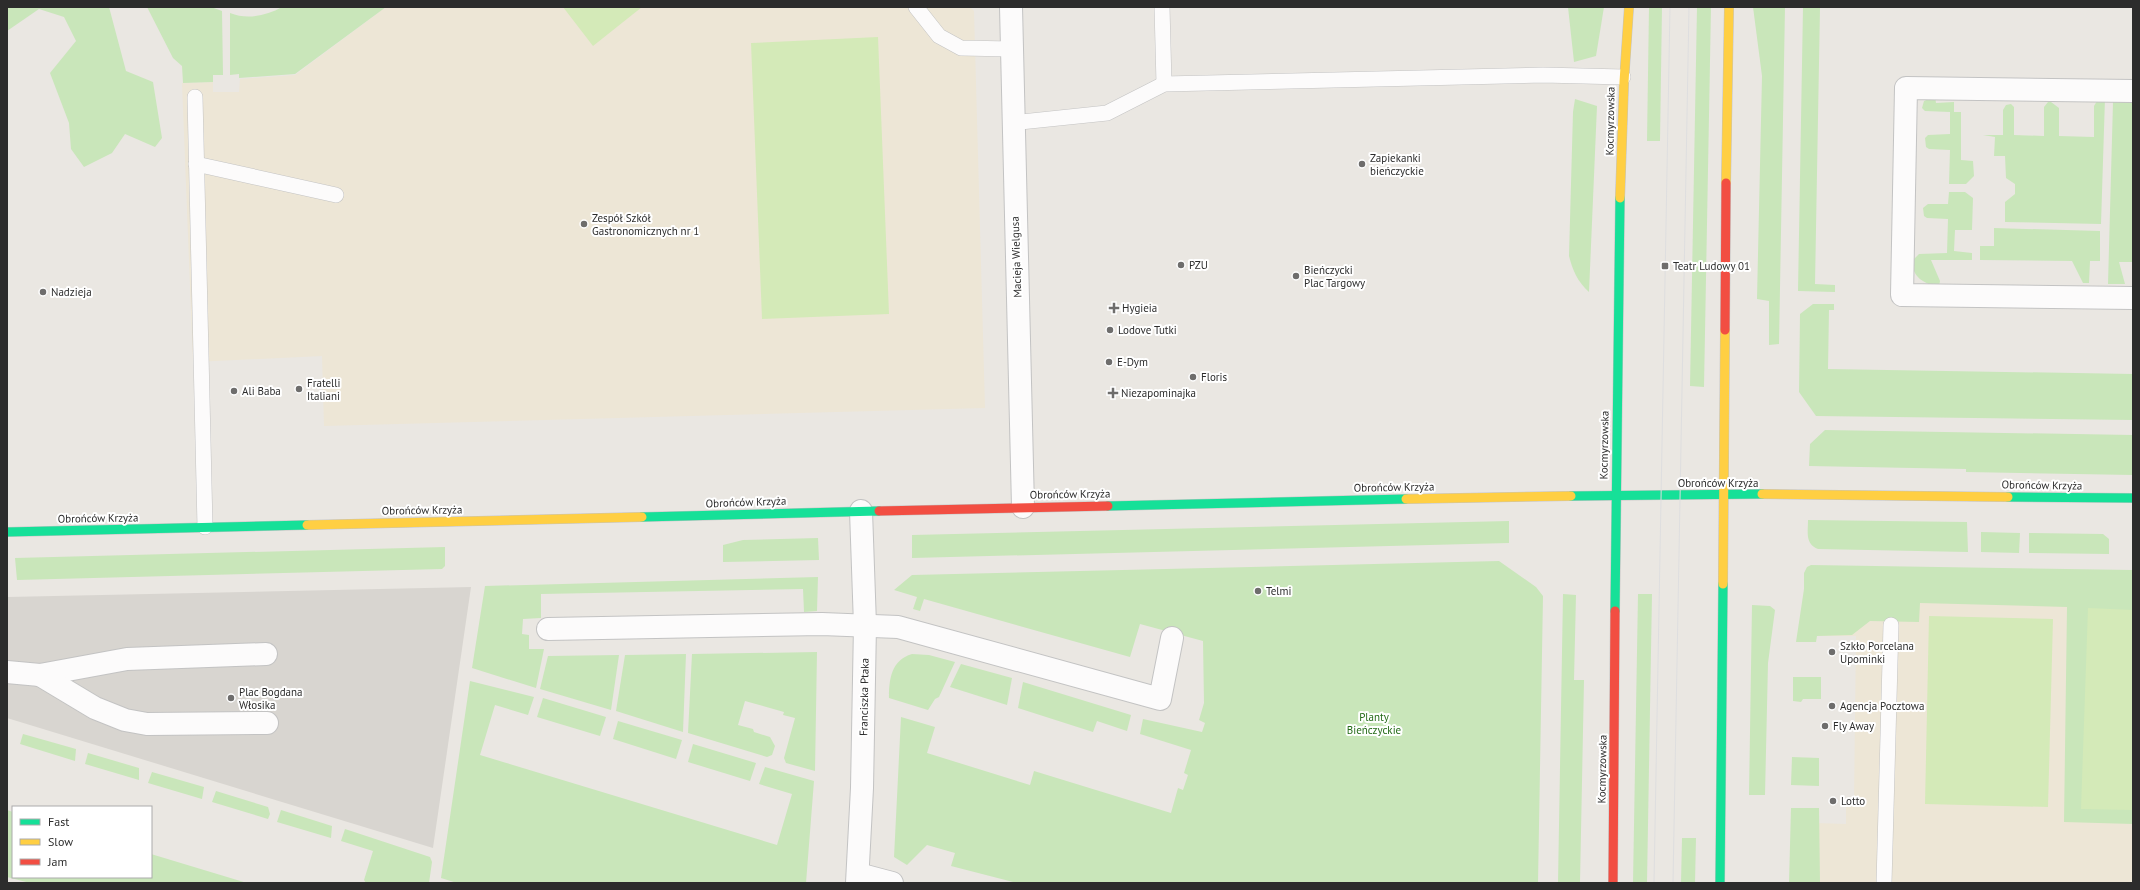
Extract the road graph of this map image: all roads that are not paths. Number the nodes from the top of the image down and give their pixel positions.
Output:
1 (916, 7) edge
2 (1011, 7) edge
3 (1162, 7) edge
4 (1629, 7) edge
5 (1729, 7) edge
6 (1011, 49) junction
7 (1623, 78) junction
8 (1164, 84) junction
9 (2133, 91) edge
10 (194, 97) dead end
11 (1012, 123) junction
12 (196, 164) junction
13 (336, 195) dead end
14 (2133, 298) edge
15 (1724, 494) junction
16 (1615, 495) junction
17 (2133, 498) edge
18 (1022, 507) junction
19 (861, 511) junction
20 (205, 527) junction
21 (7, 532) edge
22 (865, 625) junction
23 (1891, 625) dead end
24 (548, 629) dead end
25 (1172, 638) dead end
26 (266, 654) dead end
27 (7, 672) edge
28 (40, 675) junction
29 (268, 723) dead end
30 (857, 878) edge
31 (892, 883) edge
32 (1613, 883) edge
33 (1720, 883) edge
34 (1884, 883) edge

1 - 6 lane
2 - 6 street, Macieja Wielgusa
3 - 8 lane
4 - 7 street, Kocmyrzowska
5 - 15 street
6 - 11 street, Macieja Wielgusa
7 - 8 lane
7 - 16 street, Kocmyrzowska
8 - 11 lane
9 - 14 street
10 - 12 lane
11 - 18 street, Macieja Wielgusa
12 - 13 lane
12 - 20 lane
15 - 16 street, Obrońców Krzyża
15 - 17 street, Obrońców Krzyża
15 - 33 street
16 - 18 street, Obrońców Krzyża
16 - 32 street, Kocmyrzowska
18 - 19 street, Obrońców Krzyża
19 - 20 street, Obrońców Krzyża
19 - 22 street, Franciszka Ptaka
20 - 21 street, Obrońców Krzyża
22 - 24 street
22 - 25 street
22 - 30 street, Franciszka Ptaka
23 - 34 lane
26 - 28 street
27 - 28 street
28 - 29 street
30 - 31 street

